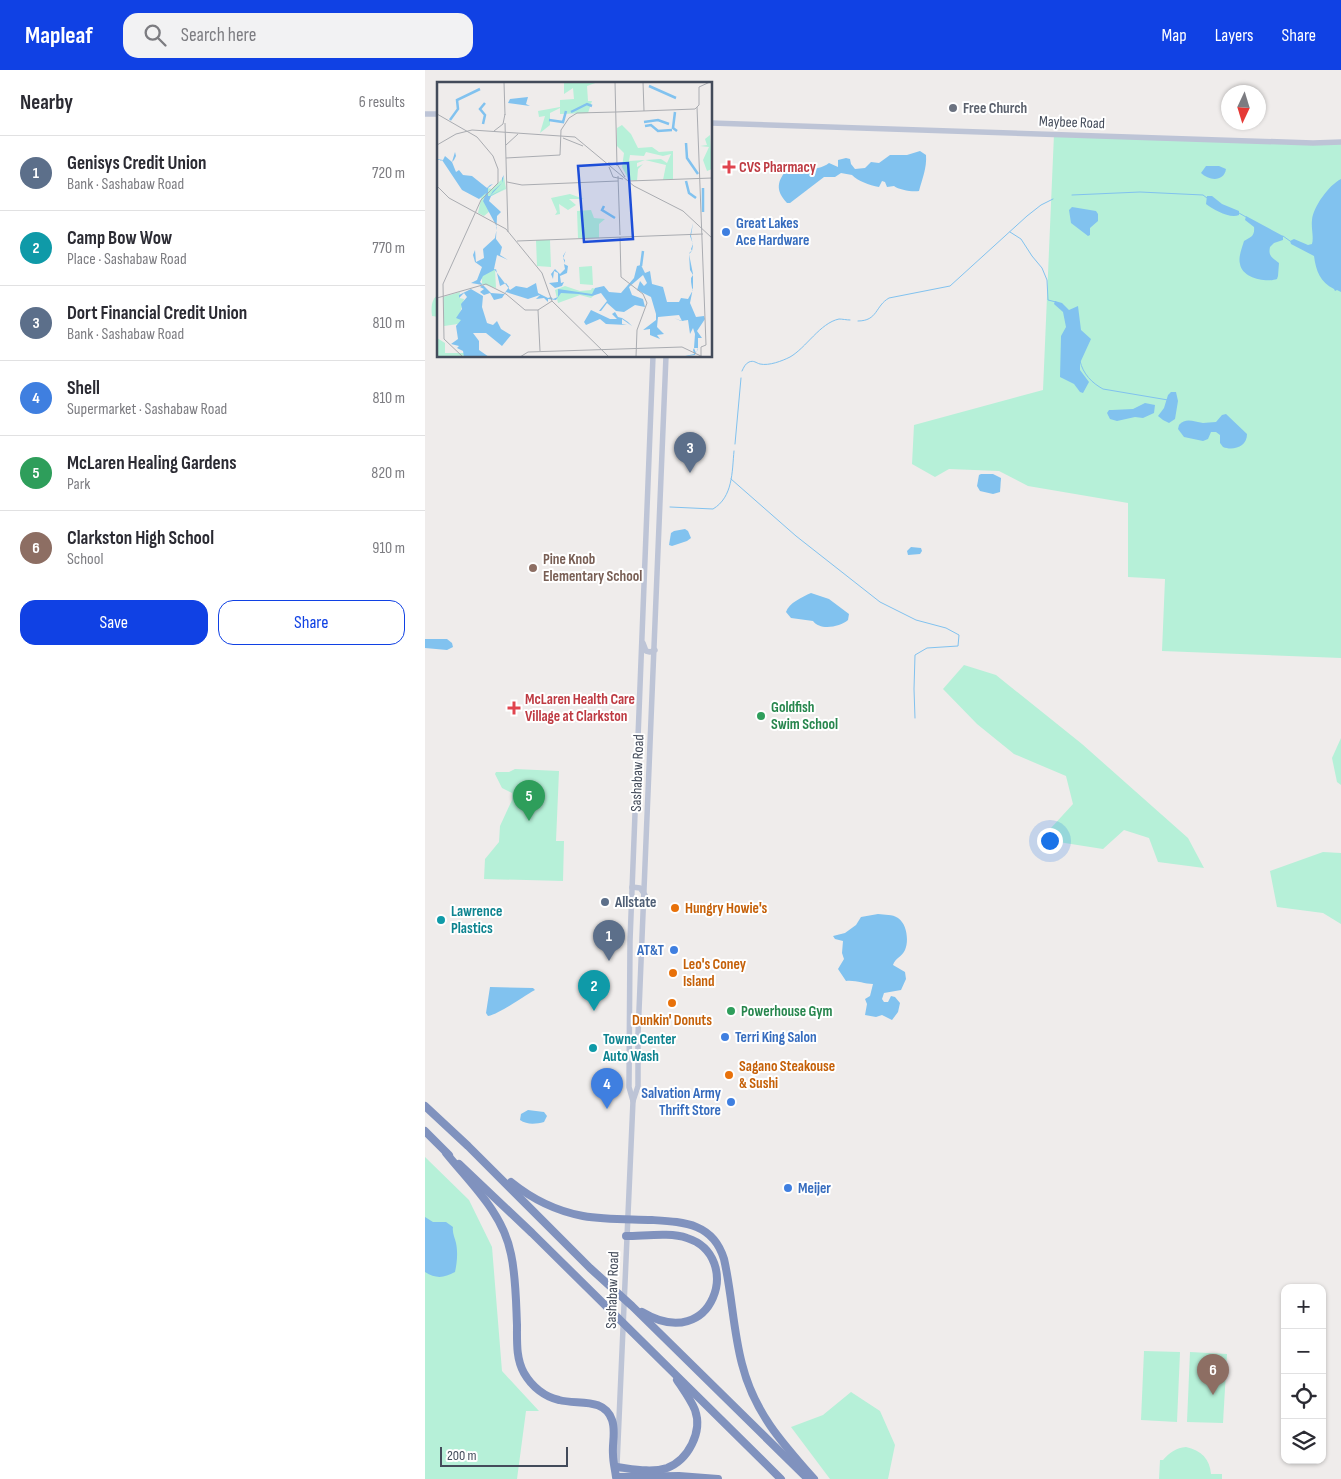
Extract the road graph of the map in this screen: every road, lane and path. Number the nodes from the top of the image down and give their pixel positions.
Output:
1 (713, 123) edge
2 (1341, 142) edge
3 (653, 358) edge
4 (666, 358) edge
5 (651, 406) junction
6 (664, 409) junction
7 (647, 491) junction
8 (660, 503) junction
9 (644, 583) junction
10 (657, 590) junction
11 (642, 638) junction
12 (655, 650) junction
13 (640, 684) junction
14 (653, 689) junction
15 (634, 842) junction
16 (647, 850) junction
17 (632, 887) junction
18 (645, 895) junction
19 (629, 994) junction
20 (640, 997) junction
21 (629, 1066) junction
22 (638, 1066) junction
23 (633, 1101) junction
24 (425, 1106) edge
25 (425, 1131) edge
26 (473, 1150) junction
27 (446, 1153) junction
28 (627, 1219) junction
29 (626, 1236) junction
30 (632, 1306) junction
31 (663, 1363) junction
32 (617, 1467) junction
33 (616, 1478) edge
34 (718, 1479) edge
35 (781, 1479) edge
36 (808, 1479) edge
37 (815, 1479) edge

1 - 2 main road, Maybee Road
3 - 5 main road, Sashabaw Road
4 - 6 main road, Sashabaw Road
5 - 6 main road
5 - 7 main road, Sashabaw Road
6 - 8 main road, Sashabaw Road
7 - 8 main road
7 - 9 main road, Sashabaw Road
8 - 10 main road, Sashabaw Road
9 - 10 main road
9 - 11 main road, Sashabaw Road
10 - 12 main road, Sashabaw Road
11 - 12 main road
11 - 13 main road, Sashabaw Road
12 - 14 main road, Sashabaw Road
13 - 14 main road
13 - 15 main road, Sashabaw Road
14 - 16 main road, Sashabaw Road
15 - 16 main road
15 - 17 main road, Sashabaw Road
16 - 18 main road, Sashabaw Road
17 - 18 main road
17 - 19 main road, Sashabaw Road
18 - 20 main road, Sashabaw Road
19 - 20 main road
19 - 21 main road, Sashabaw Road
20 - 22 main road, Sashabaw Road
21 - 22 main road
21 - 23 main road, Sashabaw Road
22 - 23 main road, Sashabaw Road
23 - 28 main road, Sashabaw Road
24 - 26 highway
25 - 27 highway
26 - 28 highway
26 - 30 highway
27 - 31 highway
27 - 33 highway
28 - 29 main road, Sashabaw Road
28 - 37 highway
29 - 30 highway
29 - 32 main road, Sashabaw Road
30 - 36 highway
31 - 32 highway
31 - 35 highway
32 - 33 main road, Sashabaw Road
33 - 34 highway

